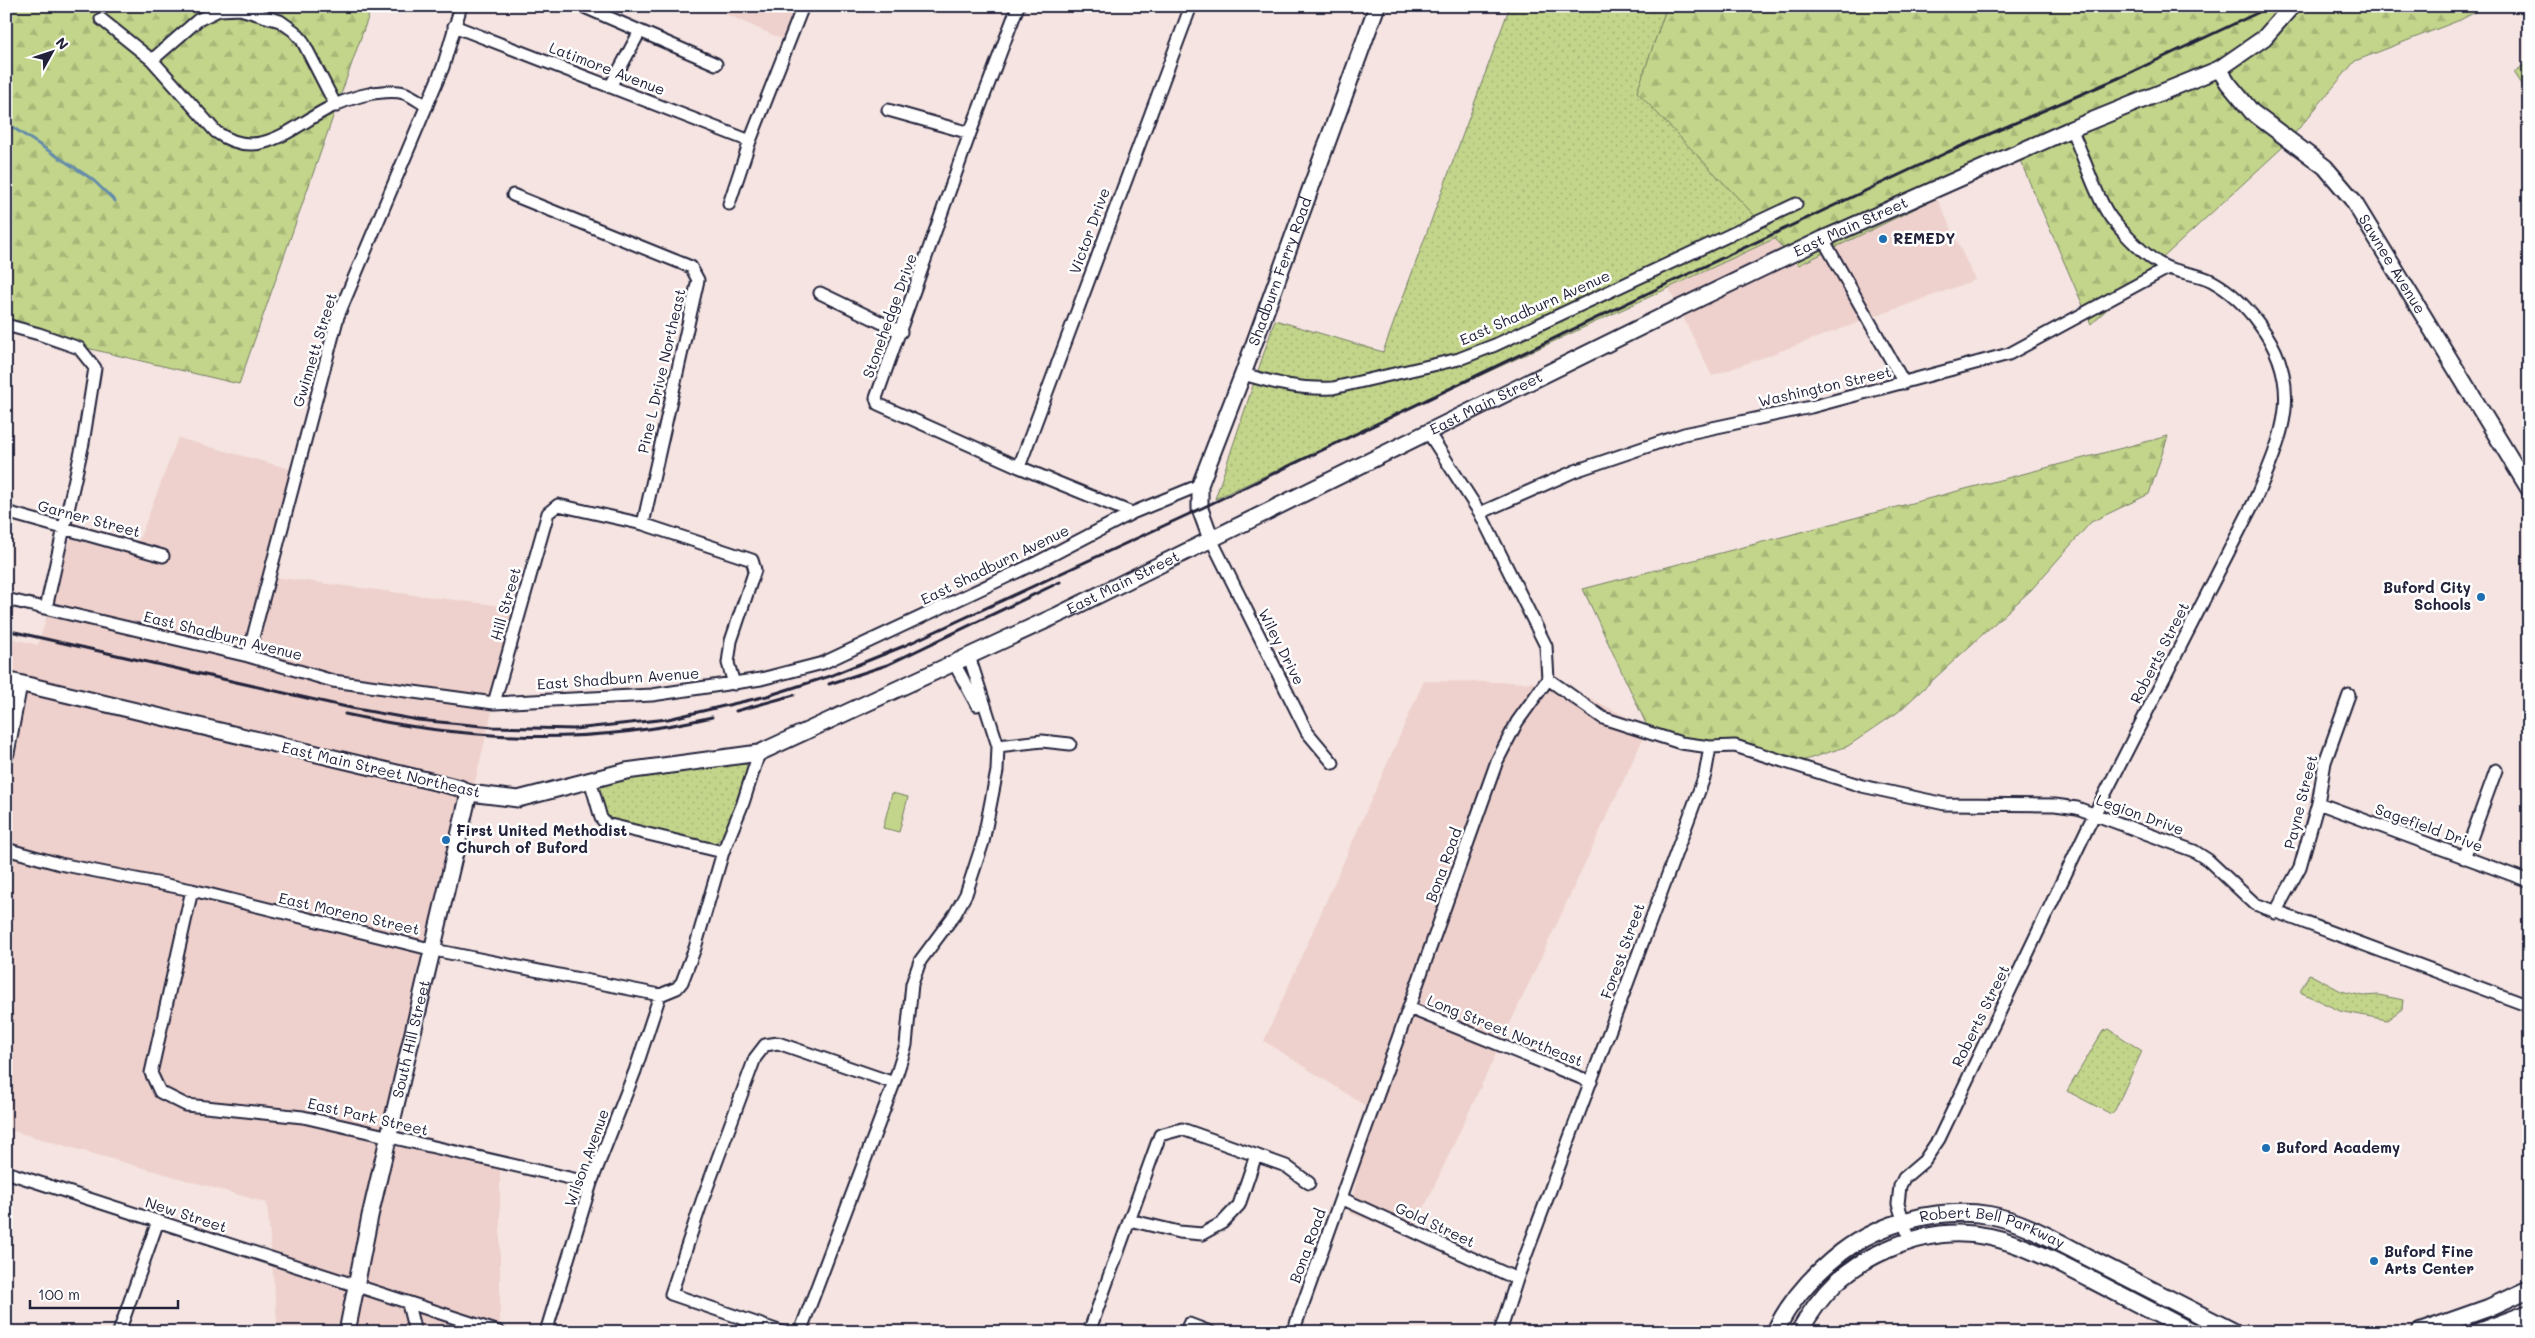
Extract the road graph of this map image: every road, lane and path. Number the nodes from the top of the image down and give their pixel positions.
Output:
1 (461, 6) edge
2 (582, 6) edge
3 (803, 6) edge
4 (1018, 6) edge
5 (1191, 6) edge
6 (1377, 6) edge
7 (2292, 6) edge
8 (101, 19) dead end
9 (454, 26) junction
10 (639, 32) junction
11 (152, 60) junction
12 (716, 64) dead end
13 (2219, 69) junction
14 (610, 86) junction
15 (336, 106) junction
16 (427, 106) junction
17 (888, 110) dead end
18 (2071, 129) junction
19 (970, 133) junction
20 (750, 141) junction
21 (513, 196) dead end
22 (729, 204) dead end
23 (1796, 204) dead end
24 (1823, 239) junction
25 (2168, 268) junction
26 (820, 293) dead end
27 (6, 325) edge
28 (901, 332) junction
29 (1243, 374) junction
30 (1904, 383) junction
31 (1428, 432) junction
32 (1019, 467) junction
33 (1200, 485) junction
34 (2529, 489) edge
35 (6, 512) edge
36 (1132, 513) junction
37 (1480, 513) junction
38 (643, 524) junction
39 (63, 528) junction
40 (1211, 539) junction
41 (163, 556) dead end
42 (6, 599) edge
43 (46, 608) junction
44 (248, 656) junction
45 (969, 656) junction
46 (954, 663) junction
47 (1548, 679) junction
48 (13, 682) edge
49 (734, 684) junction
50 (2348, 695) dead end
51 (494, 703) junction
52 (990, 726) junction
53 (1070, 744) dead end
54 (998, 746) junction
55 (1710, 747) junction
56 (7, 750) edge
57 (759, 753) junction
58 (1333, 763) dead end
59 (2496, 770) dead end
60 (590, 780) junction
61 (469, 793) junction
62 (2318, 803) junction
63 (2094, 815) junction
64 (6, 849) edge
65 (722, 852) junction
66 (2464, 858) junction
67 (2529, 881) edge
68 (192, 890) junction
69 (2275, 913) junction
70 (434, 950) junction
71 (660, 996) junction
72 (2529, 1006) edge
73 (1409, 1008) junction
74 (1590, 1082) junction
75 (894, 1083) junction
76 (389, 1136) junction
77 (1256, 1155) junction
78 (6, 1172) edge
79 (591, 1183) junction
80 (1310, 1183) dead end
81 (1341, 1198) junction
82 (1129, 1220) junction
83 (158, 1221) junction
84 (1904, 1221) junction
85 (1910, 1242) junction
86 (1517, 1279) junction
87 (357, 1286) junction
88 (2529, 1289) edge
89 (408, 1304) junction
90 (2529, 1313) edge
91 (1187, 1328) edge
92 (119, 1332) edge
93 (347, 1332) edge
94 (415, 1332) edge
95 (499, 1332) edge
96 (546, 1332) edge
97 (782, 1332) edge
98 (800, 1332) edge
99 (1089, 1332) edge
100 (1210, 1332) edge
101 (1293, 1332) edge
102 (1500, 1332) edge
103 (1775, 1332) edge
104 (1799, 1332) edge
105 (2192, 1332) edge
106 (2234, 1332) edge
107 (2420, 1332) edge
108 (2478, 1332) edge

1 - 9 street, Gwinnett Street
2 - 10 street
3 - 20 street
4 - 19 street, Stonehedge Drive
5 - 32 street, Victor Drive
6 - 29 street, Shadburn Ferry Road
7 - 13 street, East Main Street
8 - 11 street
9 - 14 street, Latimore Avenue
9 - 16 street, Gwinnett Street
10 - 12 street
10 - 14 street
11 - 15 street
11 - 15 street
13 - 18 street, East Main Street
13 - 34 street, Sawnee Avenue
14 - 20 street, Latimore Avenue
15 - 16 street
16 - 44 street, Gwinnett Street
17 - 19 street
18 - 24 street, East Main Street
18 - 25 street, Roberts Street
19 - 28 street, Stonehedge Drive
20 - 22 street
21 - 38 street, Pine L Drive Northeast
23 - 29 street, East Shadburn Avenue
24 - 30 street
24 - 31 street, East Main Street
25 - 30 street, Washington Street
25 - 63 street, Roberts Street
26 - 28 street
27 - 39 street
28 - 32 street, Stonehedge Drive
29 - 33 street, Shadburn Ferry Road
30 - 37 street, Washington Street
31 - 37 street
31 - 40 street, East Main Street
32 - 36 street, Stonehedge Drive
33 - 36 street, East Shadburn Avenue
33 - 40 street, Shadburn Ferry Road
35 - 39 street, Garner Street
36 - 49 street, East Shadburn Avenue
37 - 47 street
38 - 49 street
38 - 51 street, Hill Street
39 - 41 street, Garner Street
39 - 43 street
40 - 45 street, East Main Street
40 - 58 street, Wiley Drive
42 - 43 street, East Shadburn Avenue
43 - 44 street, East Shadburn Avenue
44 - 51 street, East Shadburn Avenue
45 - 46 street, East Main Street
45 - 52 street
46 - 52 street
46 - 57 street, East Main Street
47 - 55 street
47 - 73 street, Bona Road
48 - 56 street
48 - 61 street, East Main Street Northeast
49 - 51 street, East Shadburn Avenue
50 - 62 street, Payne Street
52 - 54 street
53 - 54 street
54 - 75 street
55 - 63 street, Legion Drive
55 - 74 street, Forest Street
57 - 60 street, East Main Street Northeast
57 - 65 street
59 - 66 street
60 - 61 street, East Main Street Northeast
60 - 65 street
61 - 70 street, South Hill Street
62 - 66 street, Sagefield Drive
62 - 69 street, Payne Street
63 - 69 street, Legion Drive
63 - 84 street, Roberts Street
64 - 68 street, East Moreno Street
65 - 71 street
66 - 67 street, Sagefield Drive
68 - 70 street, East Moreno Street
68 - 76 street, East Park Street
69 - 72 street, Legion Drive
70 - 71 street, East Moreno Street
70 - 76 street, South Hill Street
71 - 79 street, Wilson Avenue
73 - 74 street, Long Street Northeast
73 - 81 street, Bona Road
74 - 86 street, Forest Street
75 - 97 street
75 - 98 street
76 - 79 street, East Park Street
76 - 87 street, South Hill Street
77 - 80 street
77 - 82 street
77 - 82 street
78 - 83 street, New Street
79 - 96 street, Wilson Avenue
81 - 86 street, Gold Street
81 - 101 street, Bona Road
82 - 99 street
83 - 87 street, New Street
83 - 92 street
84 - 85 street, Roberts Street
84 - 103 main road, Robert Bell Parkway
84 - 106 main road, Robert Bell Parkway
85 - 104 main road, Robert Bell Parkway
85 - 105 main road, Robert Bell Parkway
86 - 102 street, Forest Street
87 - 89 street
87 - 93 street, South Hill Street
88 - 107 main road
89 - 94 street
89 - 95 street
90 - 108 main road
91 - 100 street

